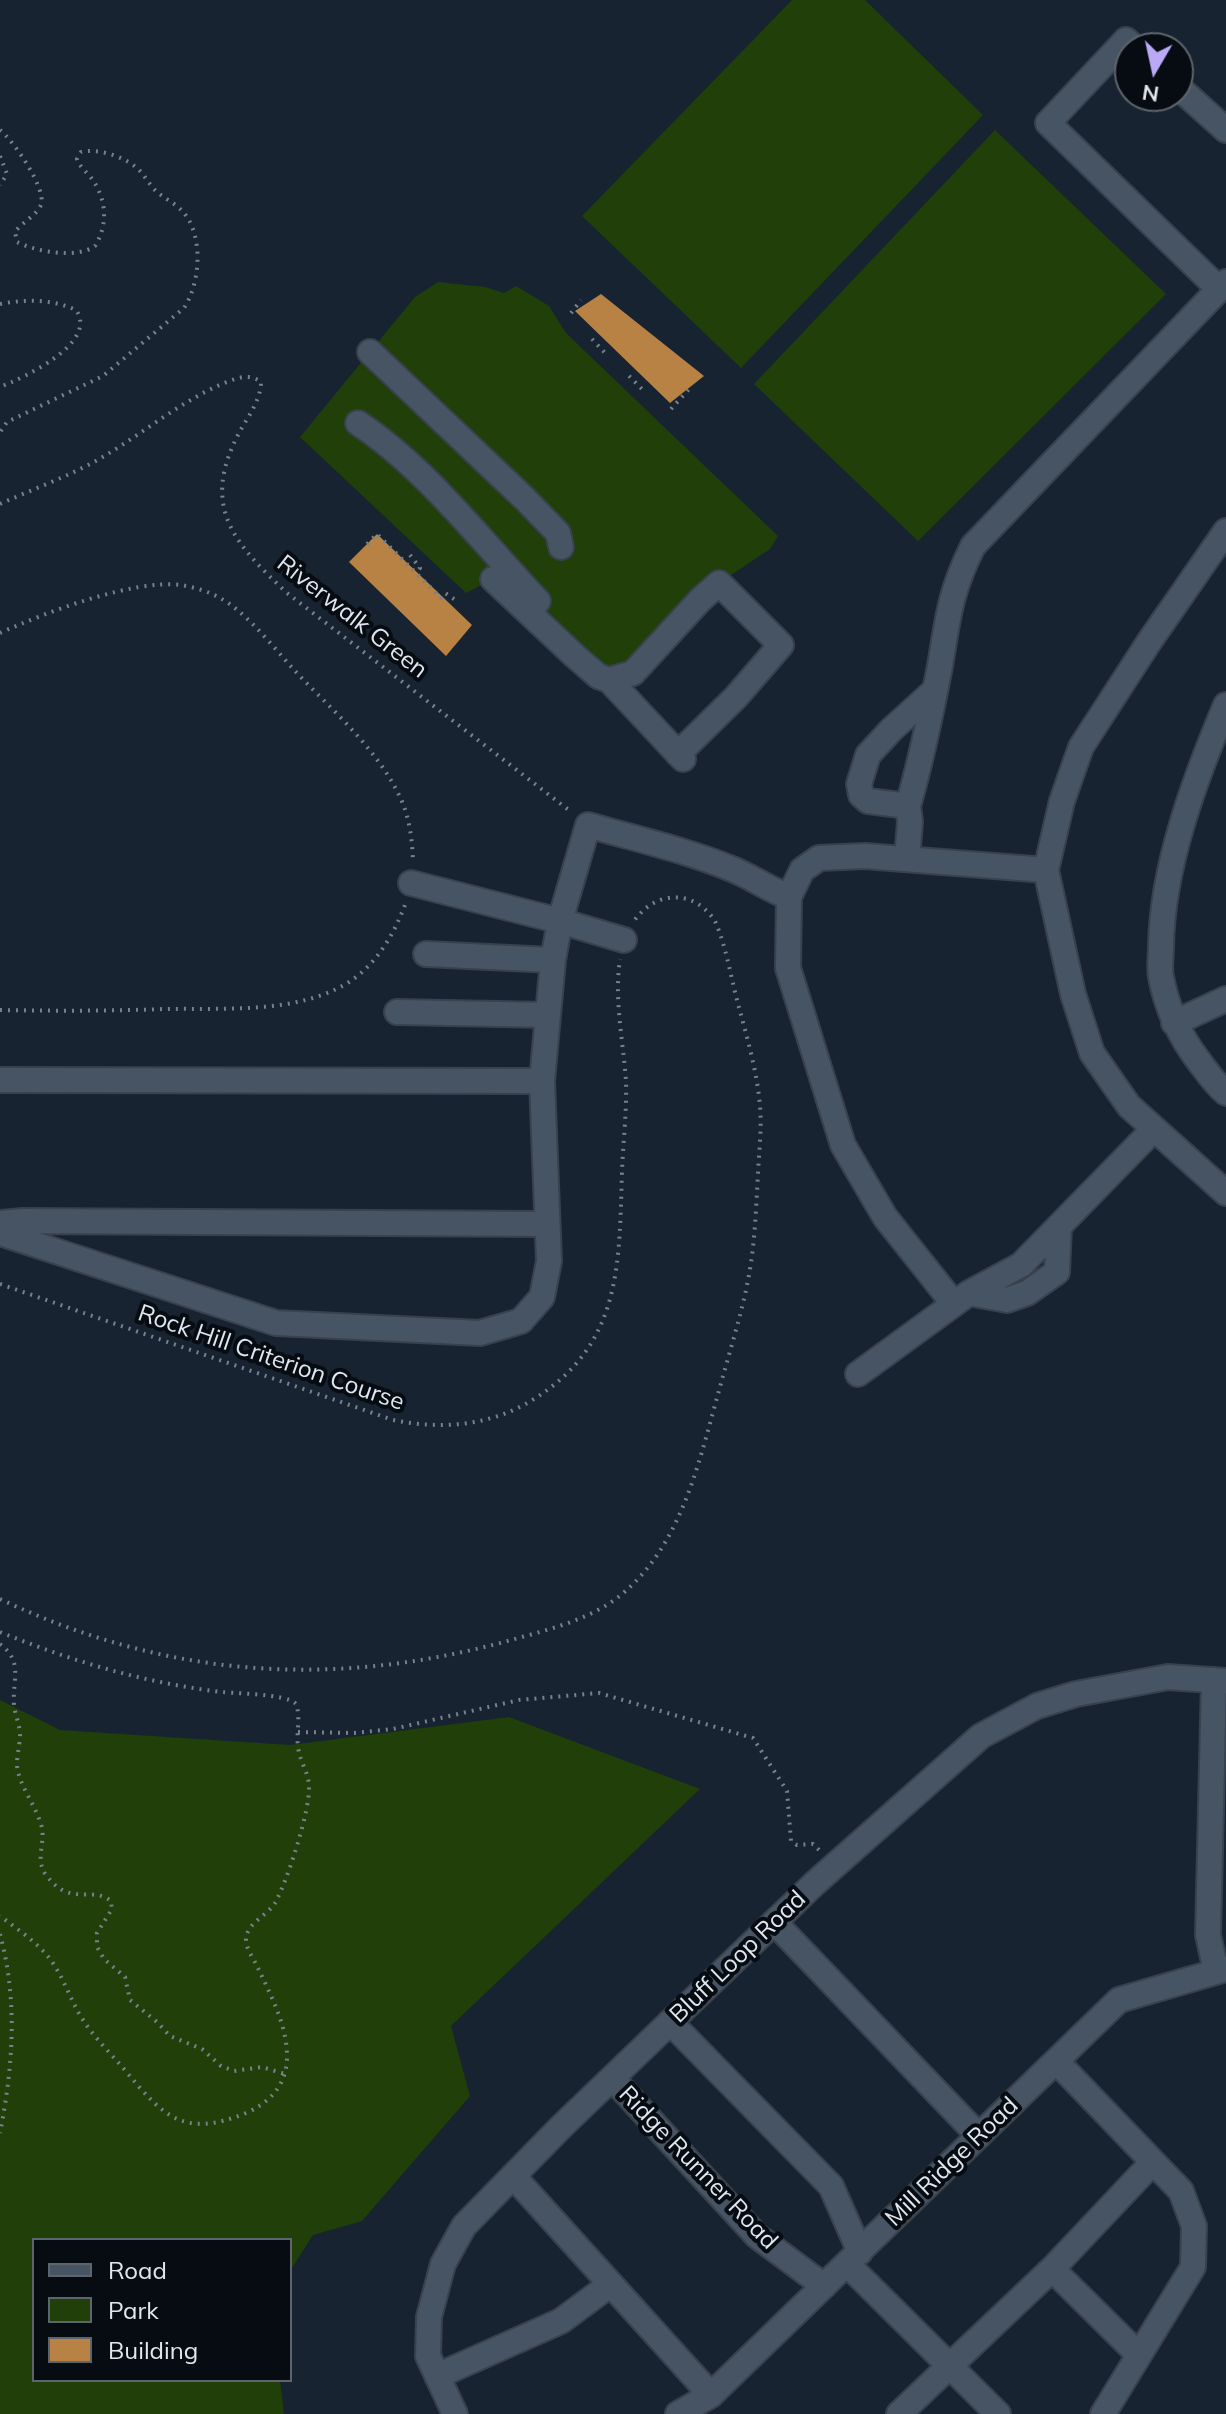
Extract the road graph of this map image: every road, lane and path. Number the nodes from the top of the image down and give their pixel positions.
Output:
1 (1114, 53) edge
2 (1194, 101) edge
3 (0, 130) edge
4 (1226, 130) edge
5 (0, 156) edge
6 (0, 185) edge
7 (1223, 286) edge
8 (581, 300) dead end
9 (0, 304) edge
10 (571, 313) dead end
11 (592, 339) dead end
12 (370, 352) dead end
13 (605, 353) dead end
14 (629, 376) dead end
15 (0, 387) edge
16 (690, 388) dead end
17 (642, 389) dead end
18 (671, 409) dead end
19 (358, 423) dead end
20 (0, 432) edge
21 (0, 504) edge
22 (1226, 531) edge
23 (367, 544) dead end
24 (561, 547) dead end
25 (410, 555) dead end
26 (416, 573) junction
27 (493, 579) dead end
28 (457, 601) dead end
29 (548, 612) junction
30 (0, 633) edge
31 (609, 680) junction
32 (934, 691) junction
33 (1226, 705) edge
34 (908, 806) junction
35 (588, 825) junction
36 (907, 858) junction
37 (1046, 870) junction
38 (411, 883) junction
39 (789, 897) junction
40 (560, 921) junction
41 (624, 940) junction
42 (426, 954) dead end
43 (553, 960) junction
44 (1226, 999) edge
45 (0, 1010) edge
46 (397, 1012) dead end
47 (548, 1015) junction
48 (1174, 1023) junction
49 (0, 1080) edge
50 (542, 1081) junction
51 (1226, 1093) edge
52 (1154, 1129) junction
53 (1226, 1193) edge
54 (0, 1223) edge
55 (547, 1224) junction
56 (0, 1233) edge
57 (0, 1284) edge
58 (962, 1298) junction
59 (858, 1374) dead end
60 (0, 1599) edge
61 (0, 1632) edge
62 (0, 1644) edge
63 (1220, 1681) edge
64 (298, 1732) junction
65 (834, 1866) junction
66 (0, 1916) edge
67 (774, 1922) junction
68 (0, 1934) edge
69 (1221, 1970) edge
70 (670, 2022) junction
71 (1057, 2062) junction
72 (285, 2074) junction
73 (612, 2078) junction
74 (0, 2133) edge
75 (979, 2136) junction
76 (1153, 2162) junction
77 (513, 2176) junction
78 (853, 2258) junction
79 (1052, 2269) junction
80 (611, 2284) junction
81 (824, 2286) junction
82 (1139, 2355) junction
83 (949, 2365) junction
84 (437, 2376) junction
85 (704, 2403) edge
86 (455, 2414) edge
87 (678, 2414) edge
88 (899, 2414) edge
89 (998, 2414) edge
90 (1103, 2414) edge

1 - 7 street
2 - 4 street
3 - 20 path
5 - 6 path
7 - 32 street
8 - 10 path
9 - 15 path
11 - 13 path
12 - 24 street
14 - 17 path
16 - 18 path
19 - 29 street
21 - 35 path, Riverwalk Green
22 - 37 street
23 - 26 path
25 - 26 path
26 - 28 path
27 - 29 street
29 - 31 street
30 - 38 path
31 - 31 street
32 - 34 street
32 - 34 street
33 - 48 street
34 - 36 street
35 - 39 street
35 - 40 street
36 - 37 street
36 - 39 street
37 - 52 street
38 - 40 street
38 - 45 path
39 - 58 street
40 - 41 street
40 - 43 street
41 - 57 path, Rock Hill Criterion Course
41 - 60 path, Rock Hill Criterion Course
42 - 43 street
43 - 47 street
44 - 48 street
46 - 47 street
47 - 50 street
48 - 51 street
49 - 50 street
50 - 55 street
52 - 53 street
52 - 58 street
54 - 55 street
55 - 56 street
58 - 59 street
61 - 64 path
62 - 72 path
63 - 65 street, Bluff Loop Road
63 - 69 street
64 - 65 path
64 - 72 path
65 - 67 street, Bluff Loop Road
66 - 72 path
67 - 70 street, Bluff Loop Road
67 - 75 street
68 - 74 path
69 - 71 street, Mill Ridge Road
70 - 73 street, Bluff Loop Road
70 - 78 street
71 - 75 street, Mill Ridge Road
71 - 76 street
73 - 77 street, Bluff Loop Road
73 - 81 street, Ridge Runner Road
75 - 78 street, Mill Ridge Road
76 - 79 street
76 - 82 street
77 - 80 street
77 - 84 street, Bluff Loop Road
78 - 81 street, Mill Ridge Road
78 - 83 street
79 - 82 street
79 - 83 street
80 - 84 street
80 - 85 street
81 - 85 street, Mill Ridge Road
82 - 90 street
83 - 88 street
83 - 89 street
84 - 86 street, Bluff Loop Road
85 - 87 street, Mill Ridge Road

